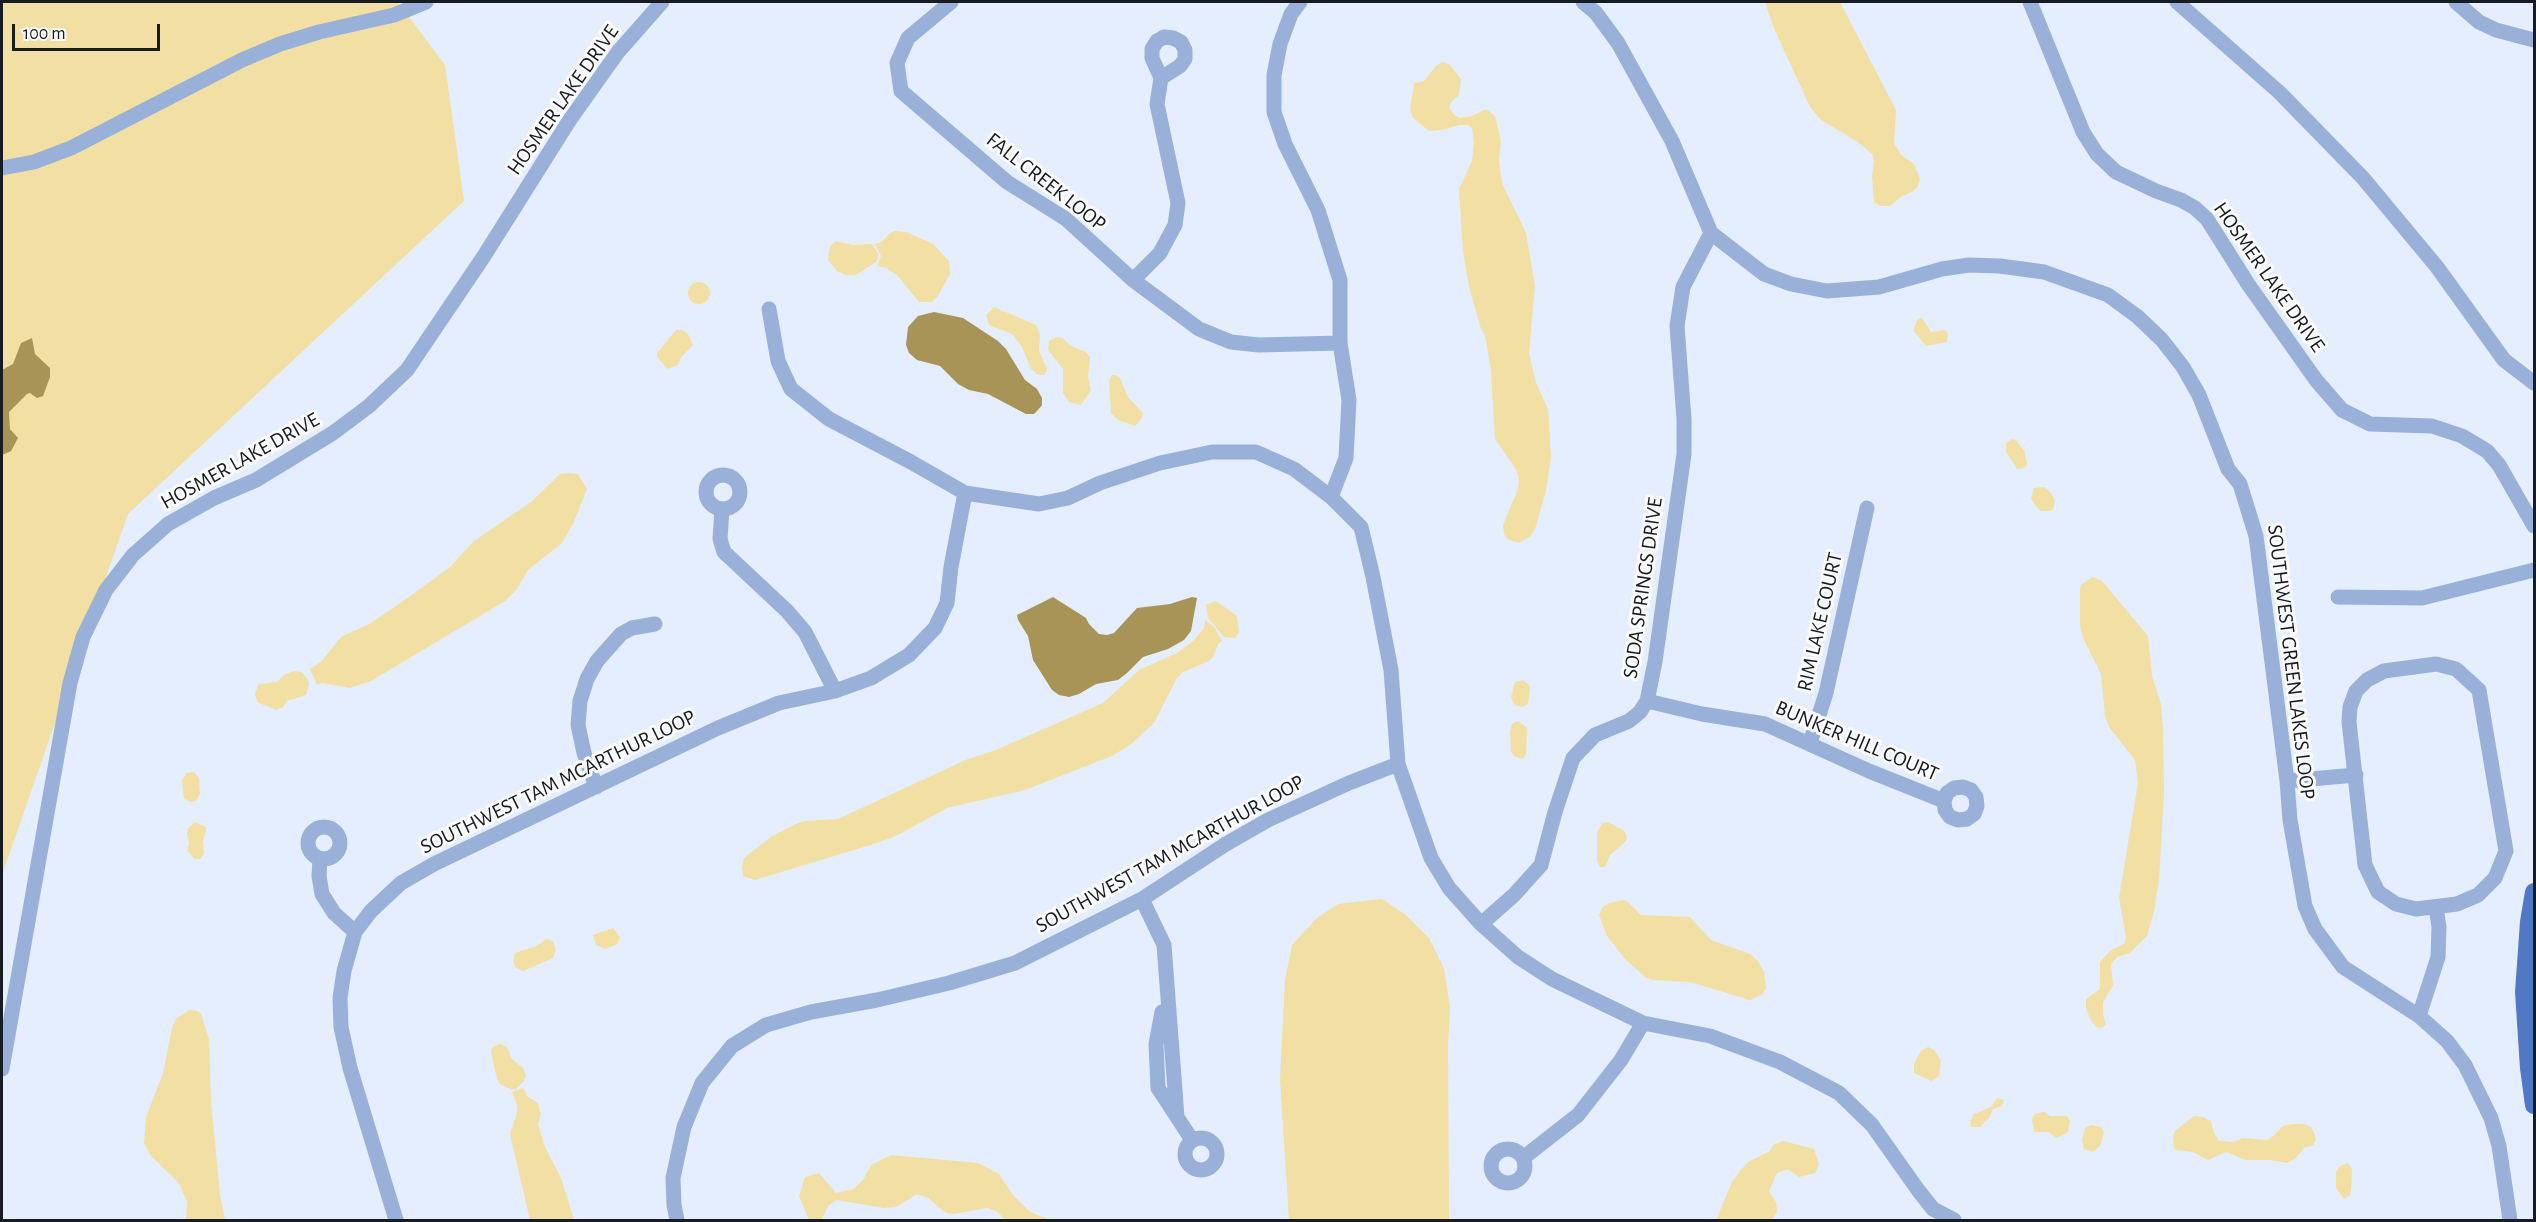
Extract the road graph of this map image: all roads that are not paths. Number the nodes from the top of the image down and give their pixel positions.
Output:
1 (424, 2) edge
2 (662, 2) edge
3 (951, 2) edge
4 (1300, 2) edge
5 (1583, 2) edge
6 (2030, 2) edge
7 (2177, 2) edge
8 (2456, 2) edge
9 (2535, 40) edge
10 (1161, 78) dead end
11 (2, 168) edge
12 (1711, 233) junction
13 (1133, 280) junction
14 (769, 309) dead end
15 (1340, 343) junction
16 (2535, 383) edge
17 (965, 493) junction
18 (1331, 498) junction
19 (1867, 508) dead end
20 (722, 509) dead end
21 (2535, 526) edge
22 (2535, 570) edge
23 (2338, 597) dead end
24 (655, 624) dead end
25 (835, 691) junction
26 (1647, 701) junction
27 (1810, 743) junction
28 (1398, 764) junction
29 (2356, 775) junction
30 (2287, 781) junction
31 (597, 787) junction
32 (1944, 801) dead end
33 (320, 860) dead end
34 (2535, 892) edge
35 (1142, 899) junction
36 (2436, 908) junction
37 (1481, 924) junction
38 (356, 932) junction
39 (2419, 1016) junction
40 (1643, 1023) junction
41 (2, 1069) edge
42 (2535, 1105) edge
43 (1192, 1140) dead end
44 (1524, 1158) dead end
45 (396, 1221) edge
46 (677, 1221) edge
47 (1954, 1221) edge
48 (2510, 1221) edge

1 - 11 street
2 - 41 street, HOSMER LAKE DRIVE
3 - 13 street, FALL CREEK LOOP
4 - 15 street
5 - 12 street, SOUTHWEST GREEN LAKES LOOP
6 - 21 street, HOSMER LAKE DRIVE
7 - 16 street
8 - 9 street
10 - 13 street
12 - 26 street, SODA SPRINGS DRIVE
12 - 30 street, SOUTHWEST GREEN LAKES LOOP
13 - 15 street, FALL CREEK LOOP
14 - 17 street
15 - 18 street
17 - 18 street
17 - 25 street, SOUTHWEST TAM MCARTHUR LOOP
18 - 28 street
19 - 27 street, RIM LAKE COURT
20 - 25 street
22 - 23 street
24 - 31 street
25 - 31 street, SOUTHWEST TAM MCARTHUR LOOP
26 - 27 street, BUNKER HILL COURT
26 - 37 street, SODA SPRINGS DRIVE
27 - 32 street, BUNKER HILL COURT
28 - 35 street, SOUTHWEST TAM MCARTHUR LOOP
28 - 37 street
29 - 30 street
29 - 36 street
29 - 36 street
30 - 39 street, SOUTHWEST GREEN LAKES LOOP
31 - 38 street, SOUTHWEST TAM MCARTHUR LOOP
33 - 38 street
34 - 42 main road
35 - 43 street
35 - 46 street, SOUTHWEST TAM MCARTHUR LOOP
36 - 39 street
37 - 40 street
38 - 45 street, SOUTHWEST TAM MCARTHUR LOOP
39 - 48 street, SOUTHWEST GREEN LAKES LOOP
40 - 44 street
40 - 47 street

